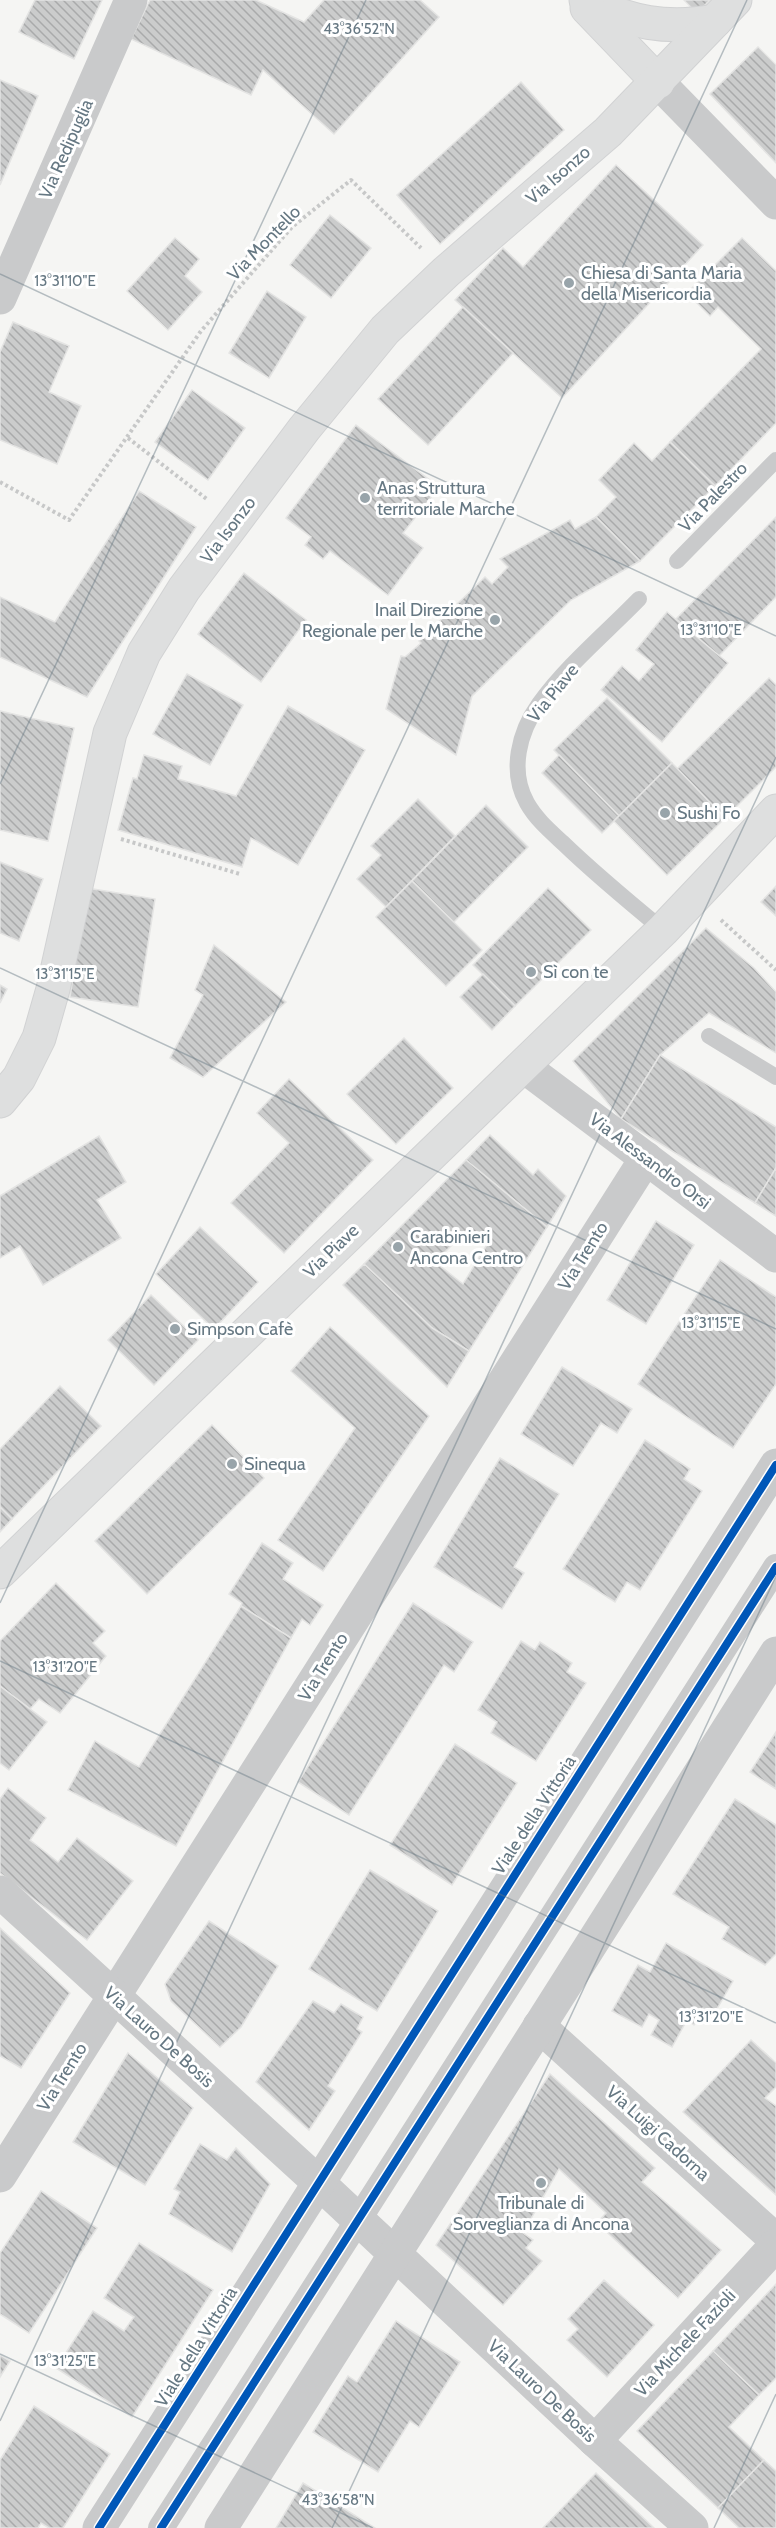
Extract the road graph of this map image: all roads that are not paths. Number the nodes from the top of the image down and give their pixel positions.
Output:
1 (131, 0) edge
2 (580, 0) edge
3 (586, 0) edge
4 (725, 11) edge
5 (658, 82) junction
6 (776, 203) edge
7 (0, 298) edge
8 (776, 460) edge
9 (677, 561) dead end
10 (639, 599) dead end
11 (776, 811) edge
12 (663, 930) junction
13 (709, 1036) dead end
14 (523, 1066) junction
15 (776, 1077) edge
16 (0, 1101) edge
17 (646, 1158) junction
18 (776, 1256) edge
19 (776, 1465) edge
20 (776, 1566) edge
21 (0, 1572) edge
22 (776, 1653) edge
23 (0, 1892) edge
24 (114, 1996) junction
25 (539, 2026) junction
26 (0, 2175) edge
27 (318, 2182) junction
28 (359, 2219) junction
29 (776, 2240) edge
30 (776, 2245) edge
31 (395, 2252) junction
32 (595, 2441) junction
33 (99, 2528) edge
34 (161, 2528) edge
35 (221, 2528) edge
36 (692, 2528) edge

1 - 7 street, Via Redipuglia
2 - 5 main road
3 - 4 main road
4 - 5 main road, Via Isonzo
5 - 6 street
5 - 16 main road, Via Isonzo
8 - 9 lane, Via Palestro
10 - 12 lane, Via Piave
11 - 12 main road, Via Piave
12 - 14 main road, Via Piave
13 - 15 lane
14 - 17 street, Via Alessandro Orsi
14 - 21 main road, Via Piave
17 - 18 street, Via Alessandro Orsi
17 - 24 street, Via Trento
19 - 27 street, Viale della Vittoria
20 - 28 street
22 - 25 street
23 - 24 street, Via Lauro De Bosis
24 - 26 street, Via Trento
24 - 27 street, Via Lauro De Bosis
25 - 29 street, Via Luigi Cadorna
25 - 31 street
27 - 28 street
27 - 33 street, Viale della Vittoria
28 - 31 street
28 - 34 street
30 - 32 street, Via Michele Fazioli
31 - 32 street, Via Lauro De Bosis
31 - 35 street
32 - 36 street, Via Lauro De Bosis

